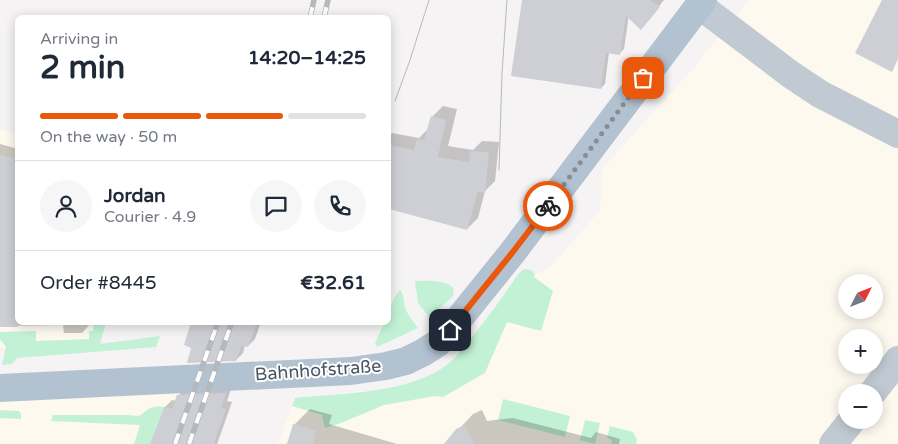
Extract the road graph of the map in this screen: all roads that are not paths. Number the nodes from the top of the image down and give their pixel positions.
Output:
1 (701, 2) edge
2 (898, 134) edge
3 (898, 360) edge
4 (879, 384) edge
5 (0, 388) edge
6 (845, 429) edge
7 (833, 444) edge

1 - 2 street
1 - 5 main road, Bahnhofstraße
3 - 4 street
6 - 7 street

